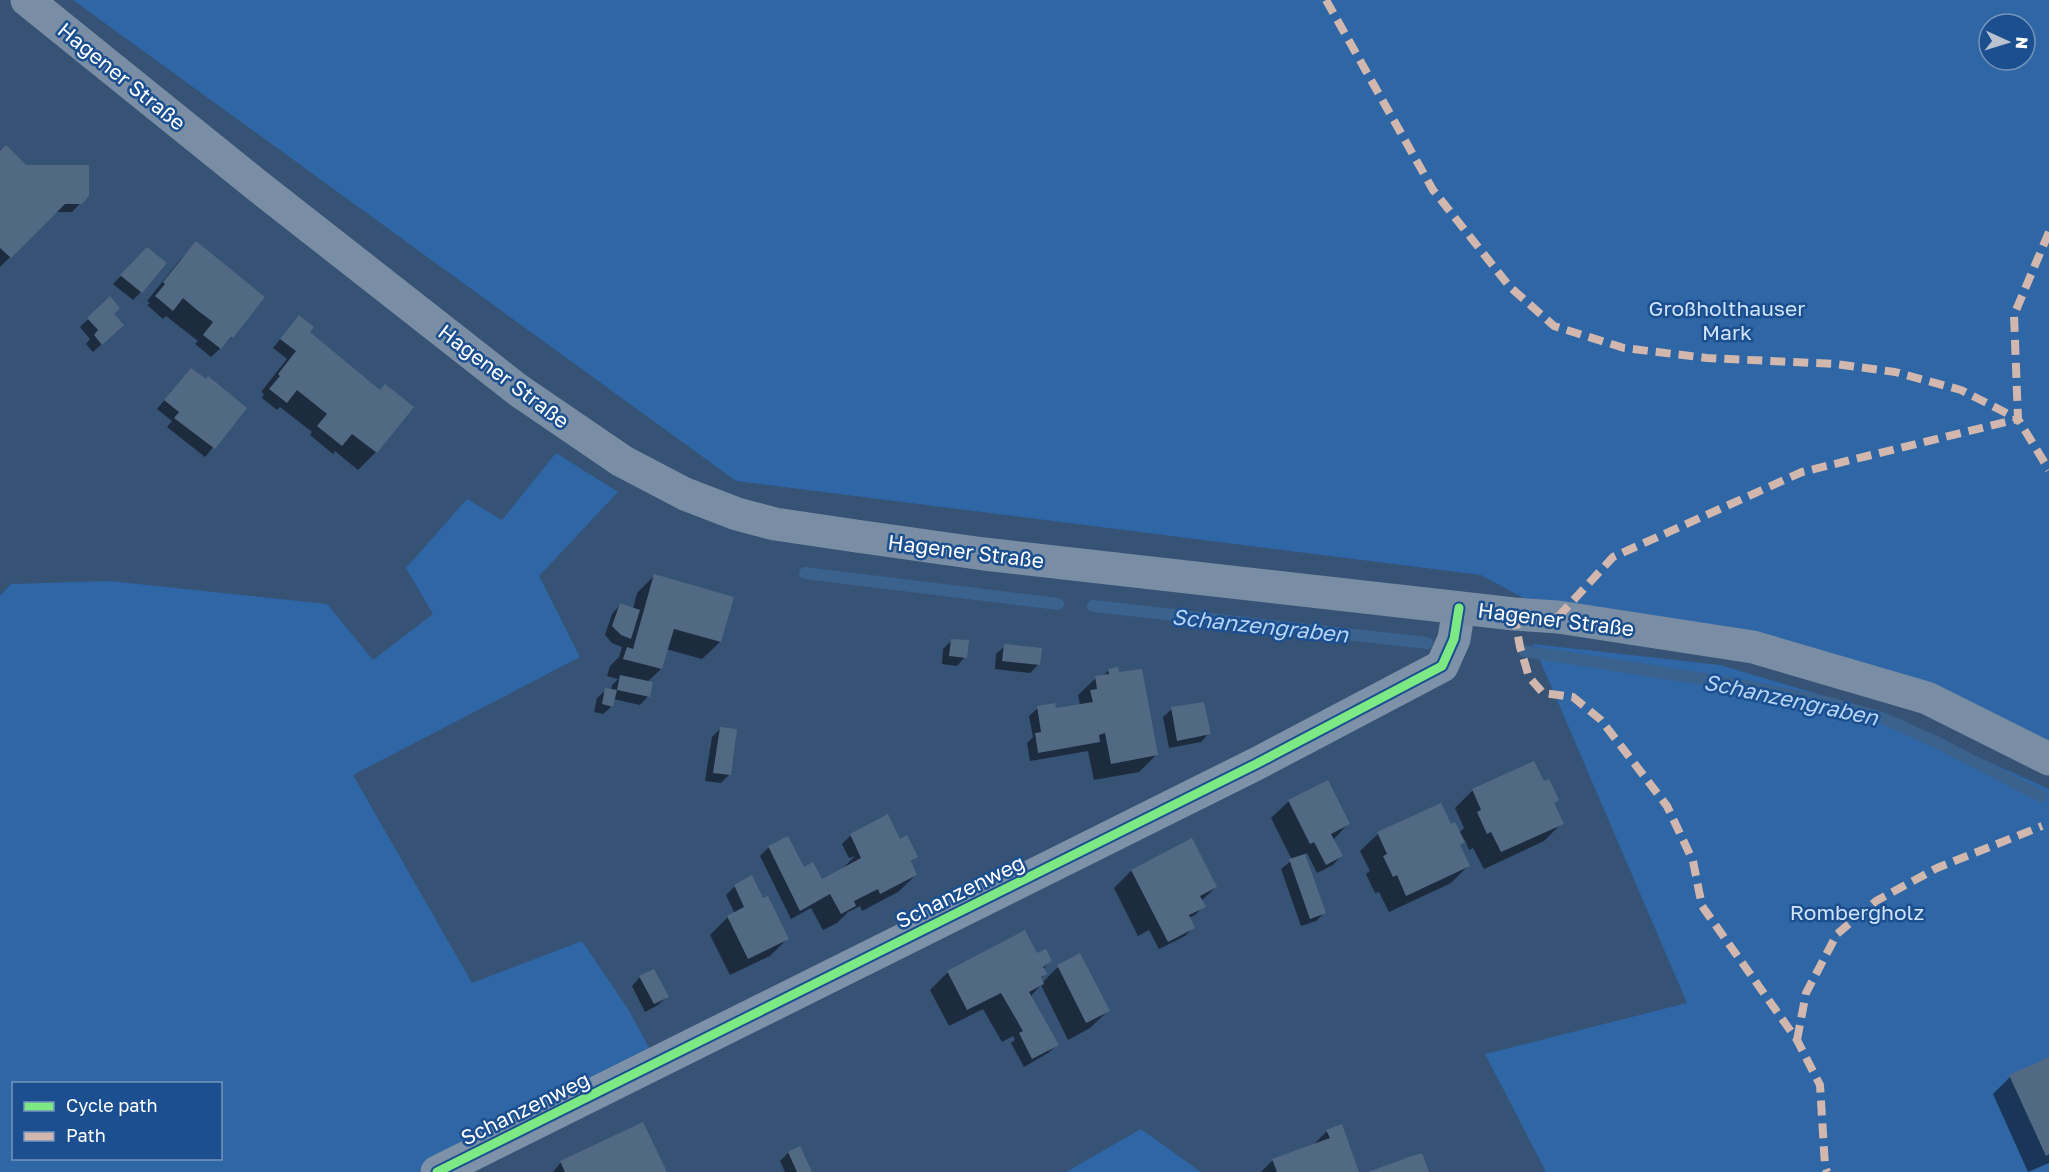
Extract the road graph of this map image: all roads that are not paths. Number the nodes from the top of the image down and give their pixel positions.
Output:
1 (27, 0) edge
2 (1459, 608) junction
3 (2049, 759) edge
4 (437, 1172) edge

1 - 2 main road, Hagener Straße
2 - 3 main road, Hagener Straße
2 - 4 street, Schanzenweg

